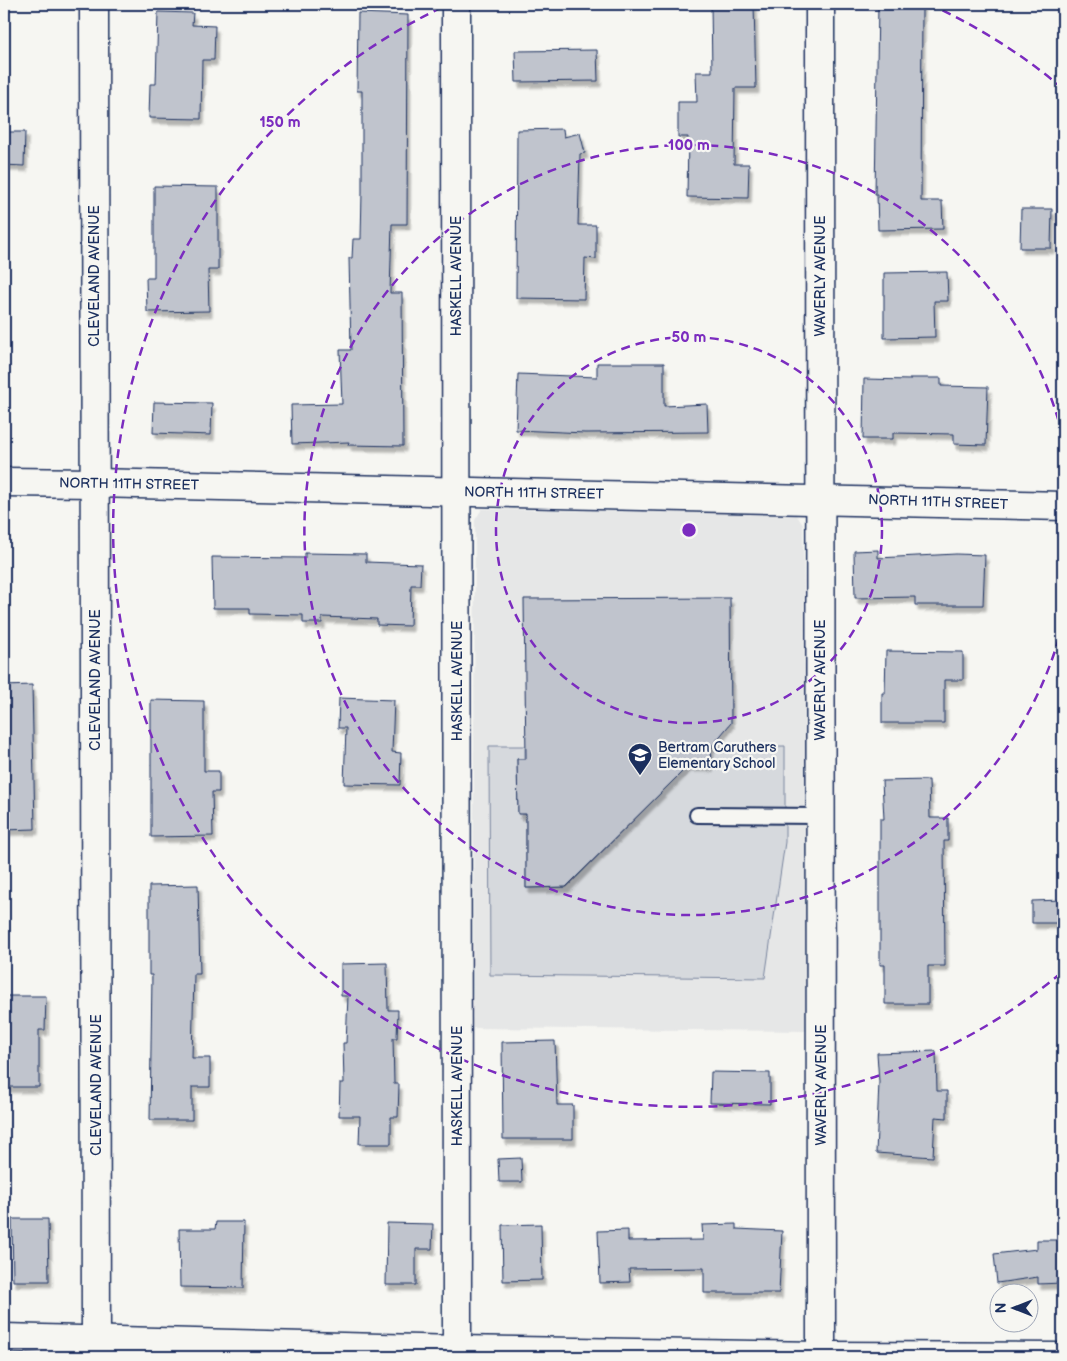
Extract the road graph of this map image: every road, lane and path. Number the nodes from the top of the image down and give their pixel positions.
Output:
1 (94, 4) edge
2 (456, 4) edge
3 (820, 4) edge
4 (4, 482) edge
5 (95, 483) junction
6 (457, 491) junction
7 (820, 499) junction
8 (1063, 506) edge
9 (697, 815) dead end
10 (820, 816) junction
11 (4, 1338) edge
12 (96, 1349) edge
13 (457, 1354) edge
14 (821, 1357) edge
15 (1063, 1357) edge

1 - 5 street, CLEVELAND AVENUE
2 - 6 street, HASKELL AVENUE
3 - 7 street, WAVERLY AVENUE
4 - 5 street, NORTH 11TH STREET
5 - 6 street, NORTH 11TH STREET
5 - 12 street, CLEVELAND AVENUE
6 - 7 street, NORTH 11TH STREET
6 - 13 street, HASKELL AVENUE
7 - 8 street, NORTH 11TH STREET
7 - 10 street, WAVERLY AVENUE
9 - 10 lane
10 - 14 street, WAVERLY AVENUE
11 - 12 street
12 - 13 street
13 - 14 street
14 - 15 street

